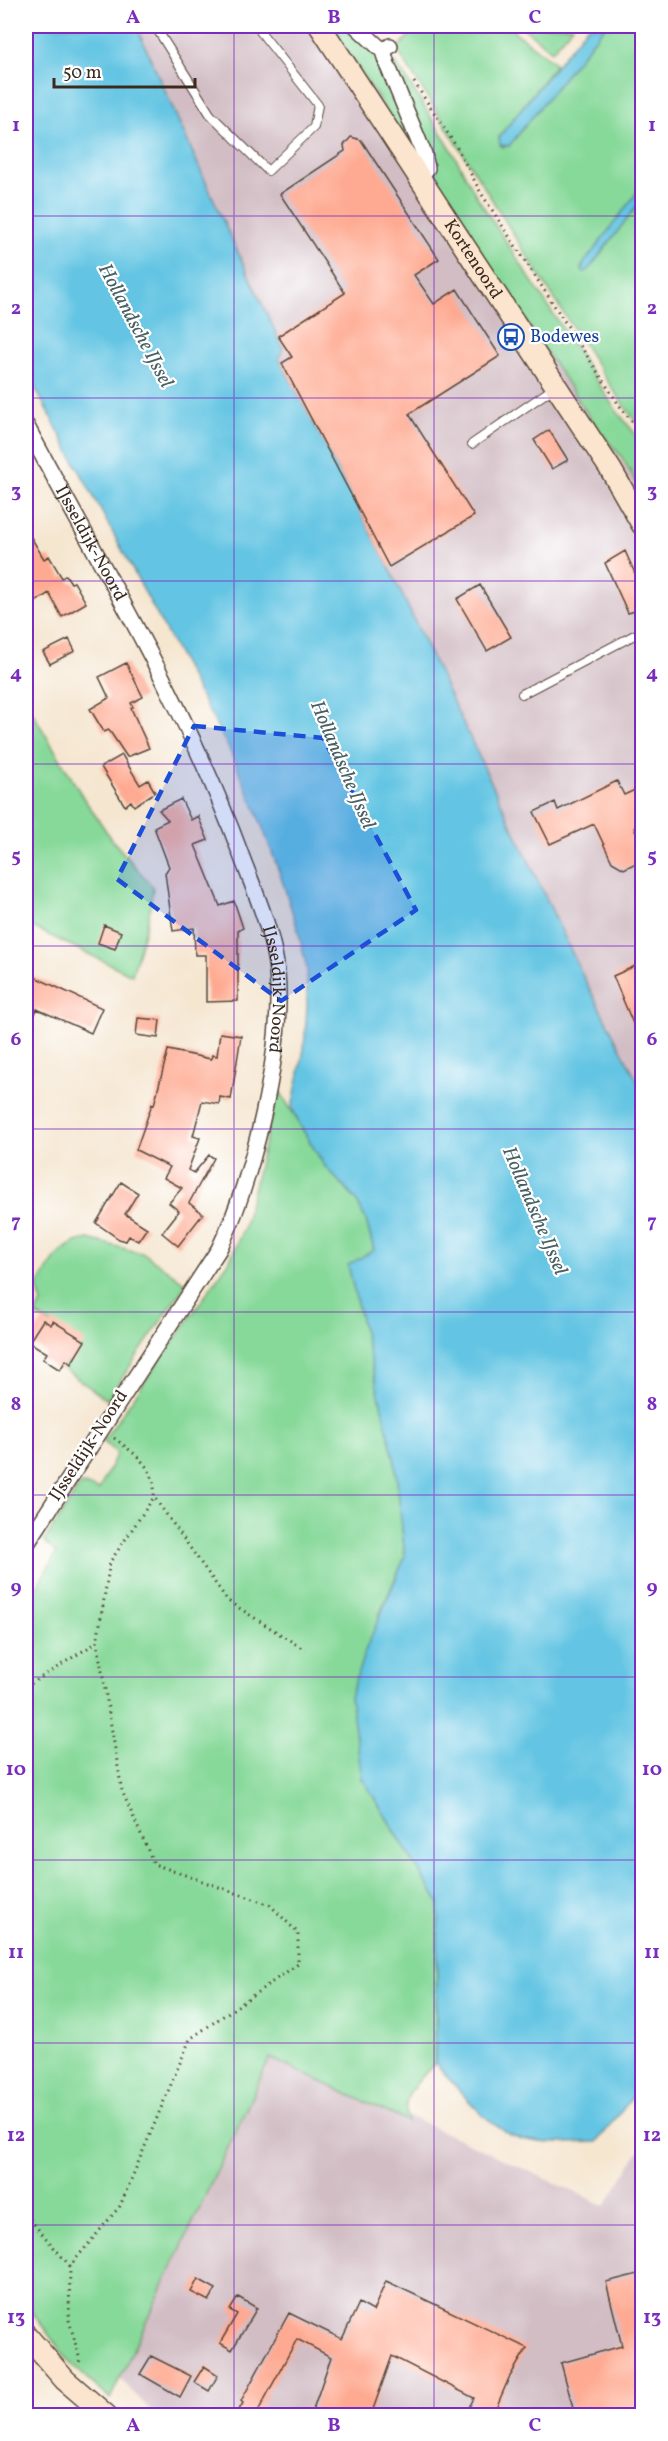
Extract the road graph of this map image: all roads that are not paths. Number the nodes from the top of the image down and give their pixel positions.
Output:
1 (155, 26) edge
2 (256, 26) edge
3 (320, 26) edge
4 (356, 26) edge
5 (420, 178) junction
6 (556, 386) junction
7 (26, 425) edge
8 (472, 444) dead end
9 (642, 524) edge
10 (642, 632) edge
11 (522, 694) dead end
12 (26, 1545) edge
13 (26, 2335) edge
14 (107, 2415) edge

1 - 2 lane
3 - 5 street, Kortenoord
4 - 5 street
5 - 6 street, Kortenoord
6 - 8 lane
6 - 9 street, Kortenoord
7 - 12 street, IJsseldijk-Noord
10 - 11 lane
13 - 14 street

